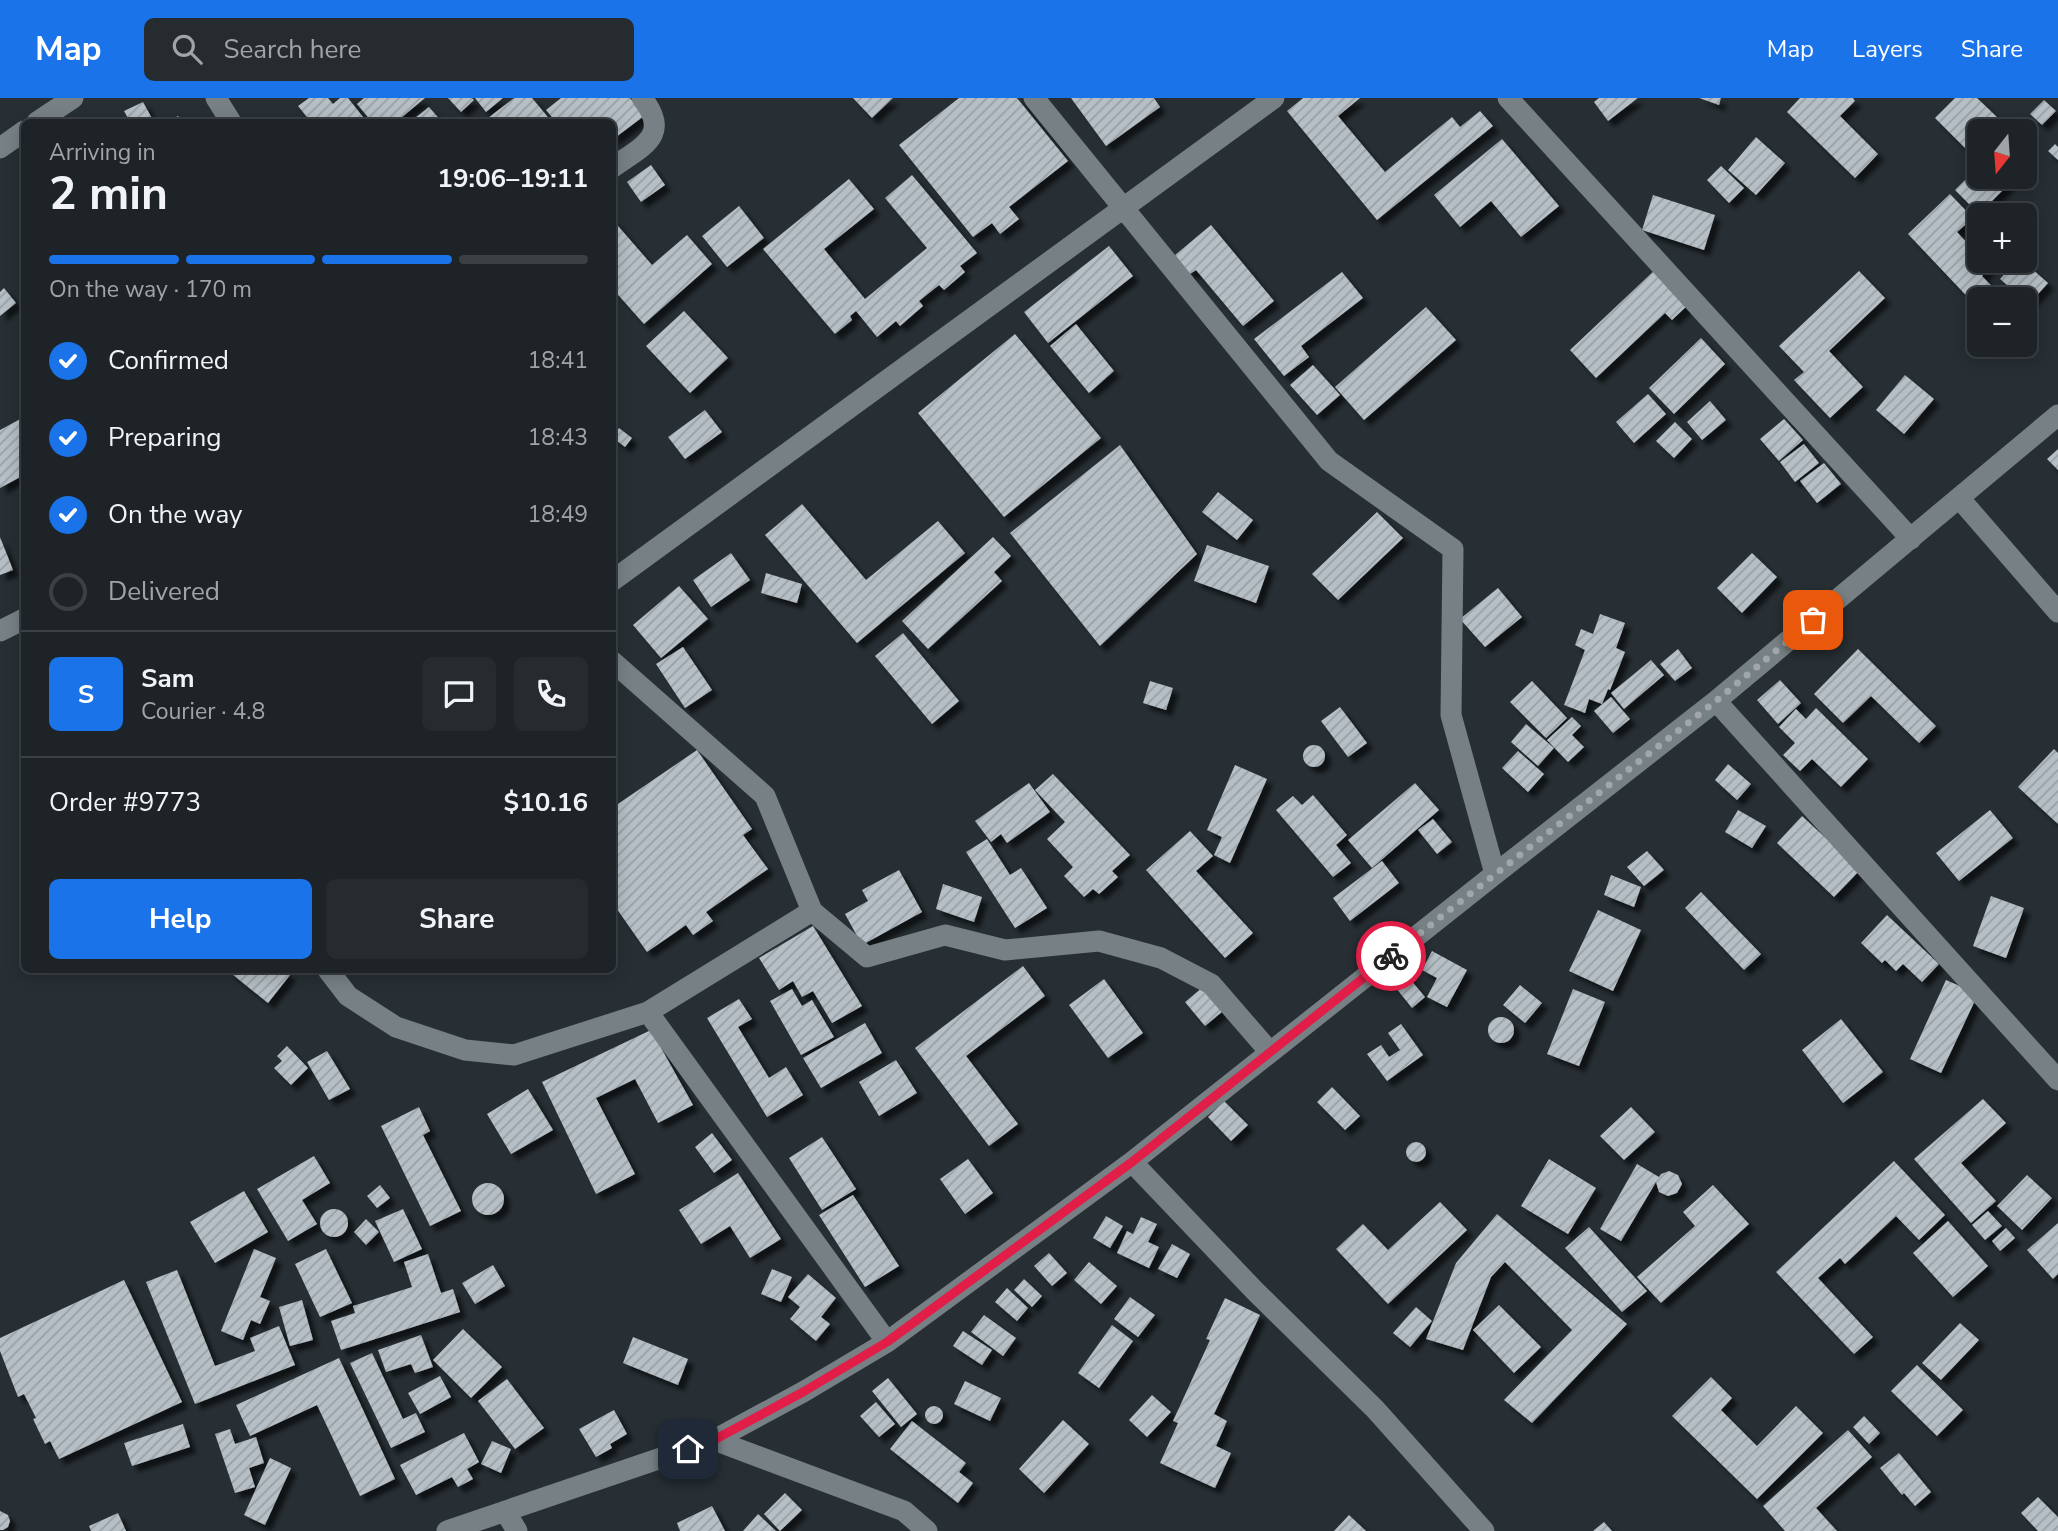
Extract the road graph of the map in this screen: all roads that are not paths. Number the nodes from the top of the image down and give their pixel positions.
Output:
1 (73, 98) edge
2 (216, 98) edge
3 (642, 98) edge
4 (1034, 98) edge
5 (1273, 98) edge
6 (1508, 98) edge
7 (42, 119) edge
8 (229, 119) edge
9 (21, 133) edge
10 (0, 148) edge
11 (616, 164) edge
12 (1124, 209) junction
13 (2058, 415) edge
14 (1960, 499) junction
15 (1911, 539) junction
16 (616, 578) edge
17 (2058, 612) edge
18 (21, 620) edge
19 (0, 631) edge
20 (616, 665) edge
21 (1716, 701) junction
22 (1495, 874) junction
23 (812, 911) junction
24 (330, 973) edge
25 (648, 1012) junction
26 (1270, 1052) junction
27 (2058, 1080) edge
28 (1132, 1162) junction
29 (887, 1342) junction
30 (714, 1440) junction
31 (505, 1511) junction
32 (447, 1531) edge
33 (517, 1531) edge
34 (927, 1531) edge
35 (1485, 1531) edge

1 - 7 street
2 - 8 street
3 - 11 street
4 - 12 street
5 - 12 street
6 - 15 street
9 - 10 street
12 - 16 street
12 - 22 street
13 - 14 street
14 - 15 street
14 - 17 street
15 - 21 street
18 - 19 street
20 - 23 street
21 - 22 street
21 - 27 street
22 - 26 street
23 - 25 street
23 - 26 street
24 - 25 street
25 - 29 street
26 - 28 street
28 - 29 street
28 - 35 street
29 - 30 street
30 - 31 street
30 - 34 street
31 - 32 street
31 - 33 street

